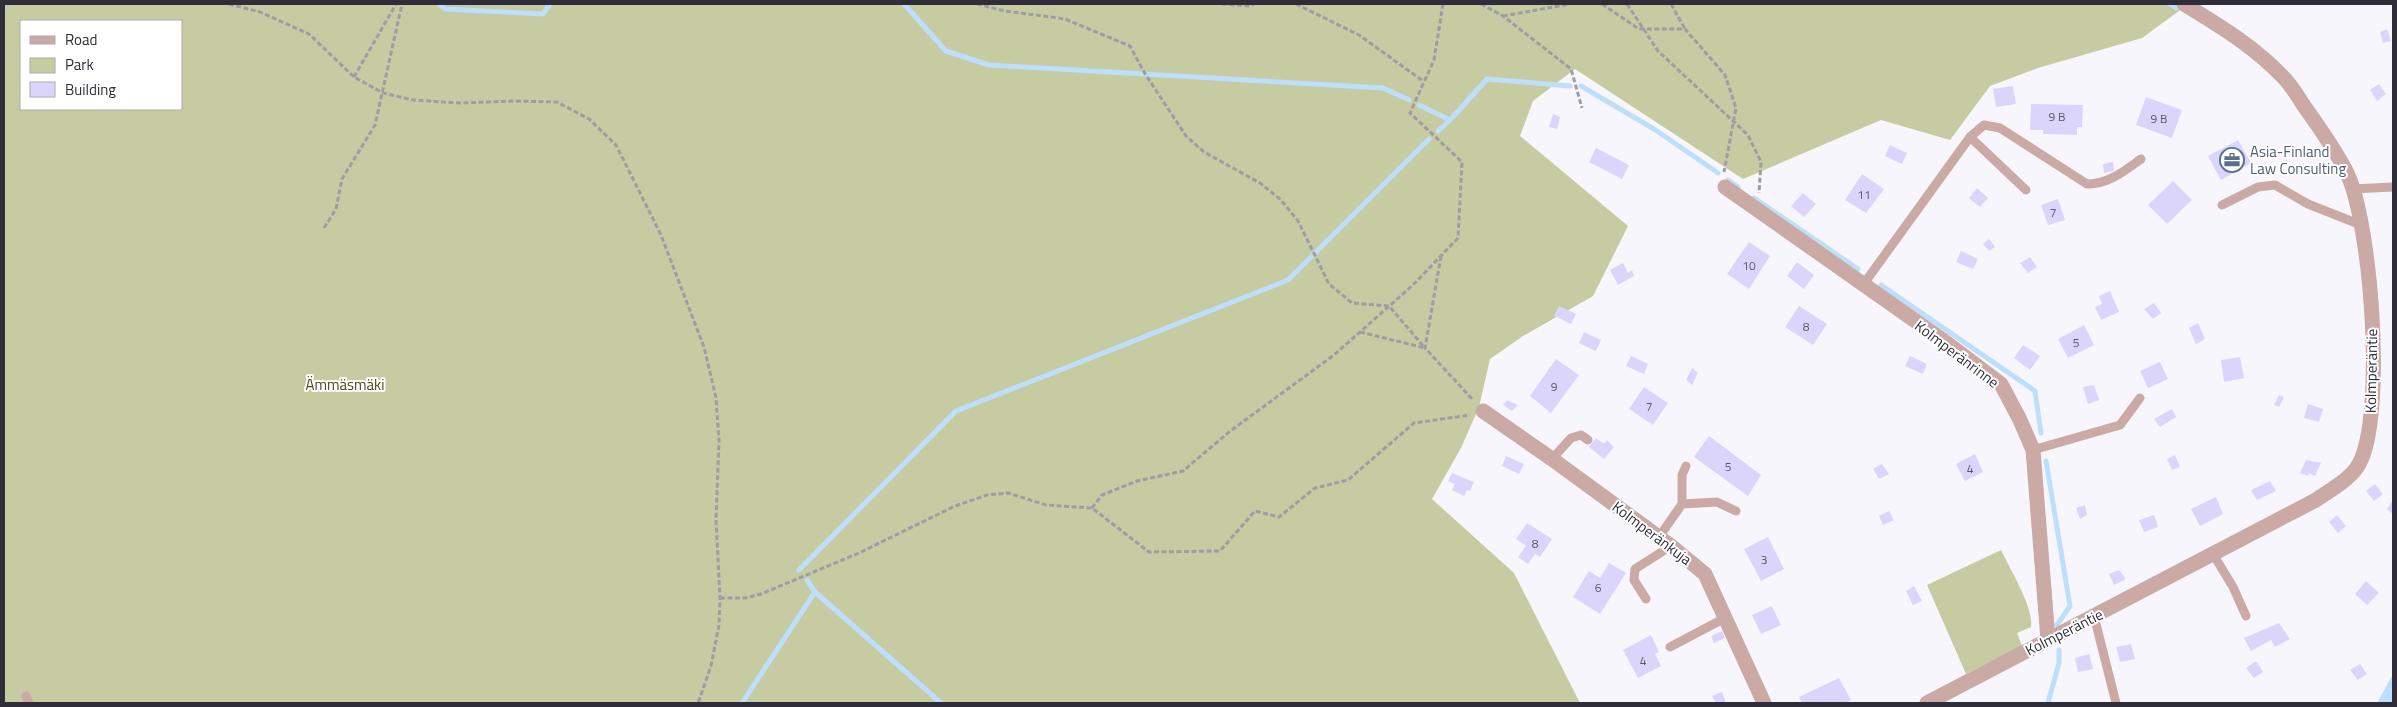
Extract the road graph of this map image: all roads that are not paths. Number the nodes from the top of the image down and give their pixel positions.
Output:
1 (2184, 4) edge
2 (1970, 137) junction
3 (2141, 159) dead end
4 (1725, 187) road end
5 (2393, 187) edge
6 (2352, 189) junction
7 (2026, 190) dead end
8 (2222, 205) dead end
9 (2361, 225) junction
10 (1863, 285) junction
11 (2140, 398) dead end
12 (1483, 411) road end
13 (1588, 440) dead end
14 (2033, 450) junction
15 (1552, 459) junction
16 (1686, 466) dead end
17 (1682, 504) junction
18 (1736, 511) dead end
19 (1665, 542) junction
20 (2213, 554) junction
21 (1646, 599) dead end
22 (2094, 616) junction
23 (2246, 616) dead end
24 (1725, 618) junction
25 (2048, 640) junction
26 (1670, 647) dead end
27 (1764, 703) edge
28 (1927, 703) edge
29 (2116, 703) edge

1 - 6 street, Kolmperäntie
2 - 3 lane
2 - 7 lane
2 - 10 lane
4 - 10 street, Kolmperänrinne
5 - 6 lane
6 - 9 street, Kolmperäntie
8 - 9 lane
9 - 20 street, Kolmperäntie
10 - 14 street, Kolmperänrinne
11 - 14 lane
12 - 15 street, Kolmperänkuja
13 - 15 lane
14 - 25 street, Kolmperänrinne
15 - 19 street, Kolmperänkuja
16 - 17 lane
17 - 18 lane
17 - 19 lane
19 - 21 lane
19 - 24 street, Kolmperänkuja
20 - 22 street, Kolmperäntie
20 - 23 lane
22 - 25 street, Kolmperäntie
22 - 29 lane
24 - 26 lane
24 - 27 street, Kolmperänkuja
25 - 28 street, Kolmperäntie

